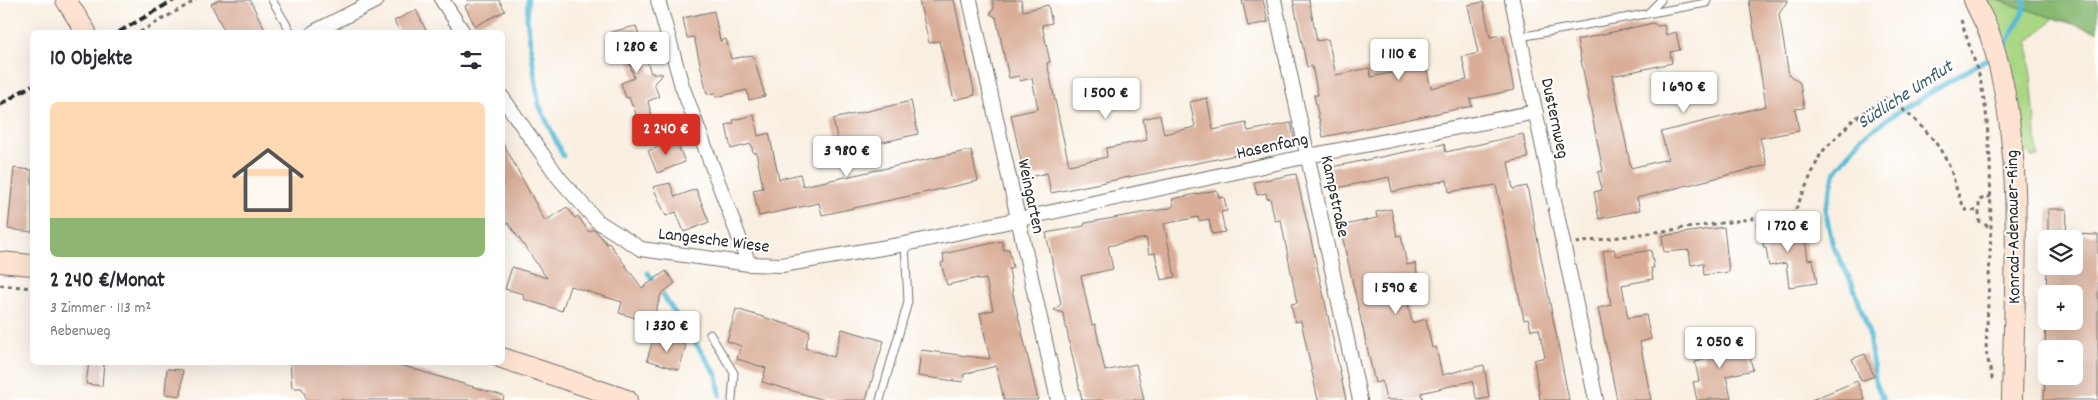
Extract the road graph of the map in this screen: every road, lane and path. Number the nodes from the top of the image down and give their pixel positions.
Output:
1 (66, 0) edge
2 (196, 0) edge
3 (272, 0) edge
4 (377, 0) edge
5 (442, 0) edge
6 (658, 0) edge
7 (970, 0) edge
8 (1274, 0) edge
9 (1512, 0) edge
10 (1661, 0) edge
11 (1707, 0) edge
12 (1974, 0) edge
13 (1646, 14) junction
14 (85, 30) edge
15 (144, 30) edge
16 (290, 30) edge
17 (318, 30) edge
18 (462, 30) edge
19 (1520, 37) junction
20 (1971, 48) dead end
21 (505, 101) edge
22 (1536, 112) junction
23 (1308, 156) junction
24 (1991, 196) junction
25 (1979, 211) junction
26 (1017, 217) junction
27 (1991, 228) junction
28 (905, 244) junction
29 (1564, 245) junction
30 (0, 262) edge
31 (749, 264) junction
32 (30, 265) edge
33 (0, 284) edge
34 (30, 288) edge
35 (710, 334) dead end
36 (505, 359) edge
37 (1994, 388) dead end
38 (586, 394) edge
39 (627, 400) edge
40 (732, 400) edge
41 (880, 400) edge
42 (1058, 400) edge
43 (1360, 400) edge
44 (1596, 400) edge
45 (2012, 400) edge

1 - 14 street
2 - 15 path
3 - 16 lane
4 - 17 street
5 - 18 street
6 - 31 street
7 - 26 street, Weingarten
8 - 23 street, Kampstraße
9 - 19 street, Dusternweg
10 - 13 lane
11 - 13 lane
12 - 45 street, Konrad-Adenauer-Ring
13 - 19 lane
19 - 22 street, Dusternweg
20 - 24 path
21 - 31 street, Langesche Wiese
22 - 23 street, Hasenfang
22 - 29 street, Dusternweg
23 - 26 street, Hasenfang
23 - 43 street, Kampstraße
24 - 25 path
24 - 27 path
25 - 27 path
25 - 29 path
26 - 28 street, Langesche Wiese
26 - 42 street, Weingarten
27 - 37 path
28 - 31 street, Langesche Wiese
28 - 41 lane
29 - 44 street, Dusternweg
30 - 32 street
33 - 34 path
35 - 40 lane
36 - 38 street
38 - 39 street

